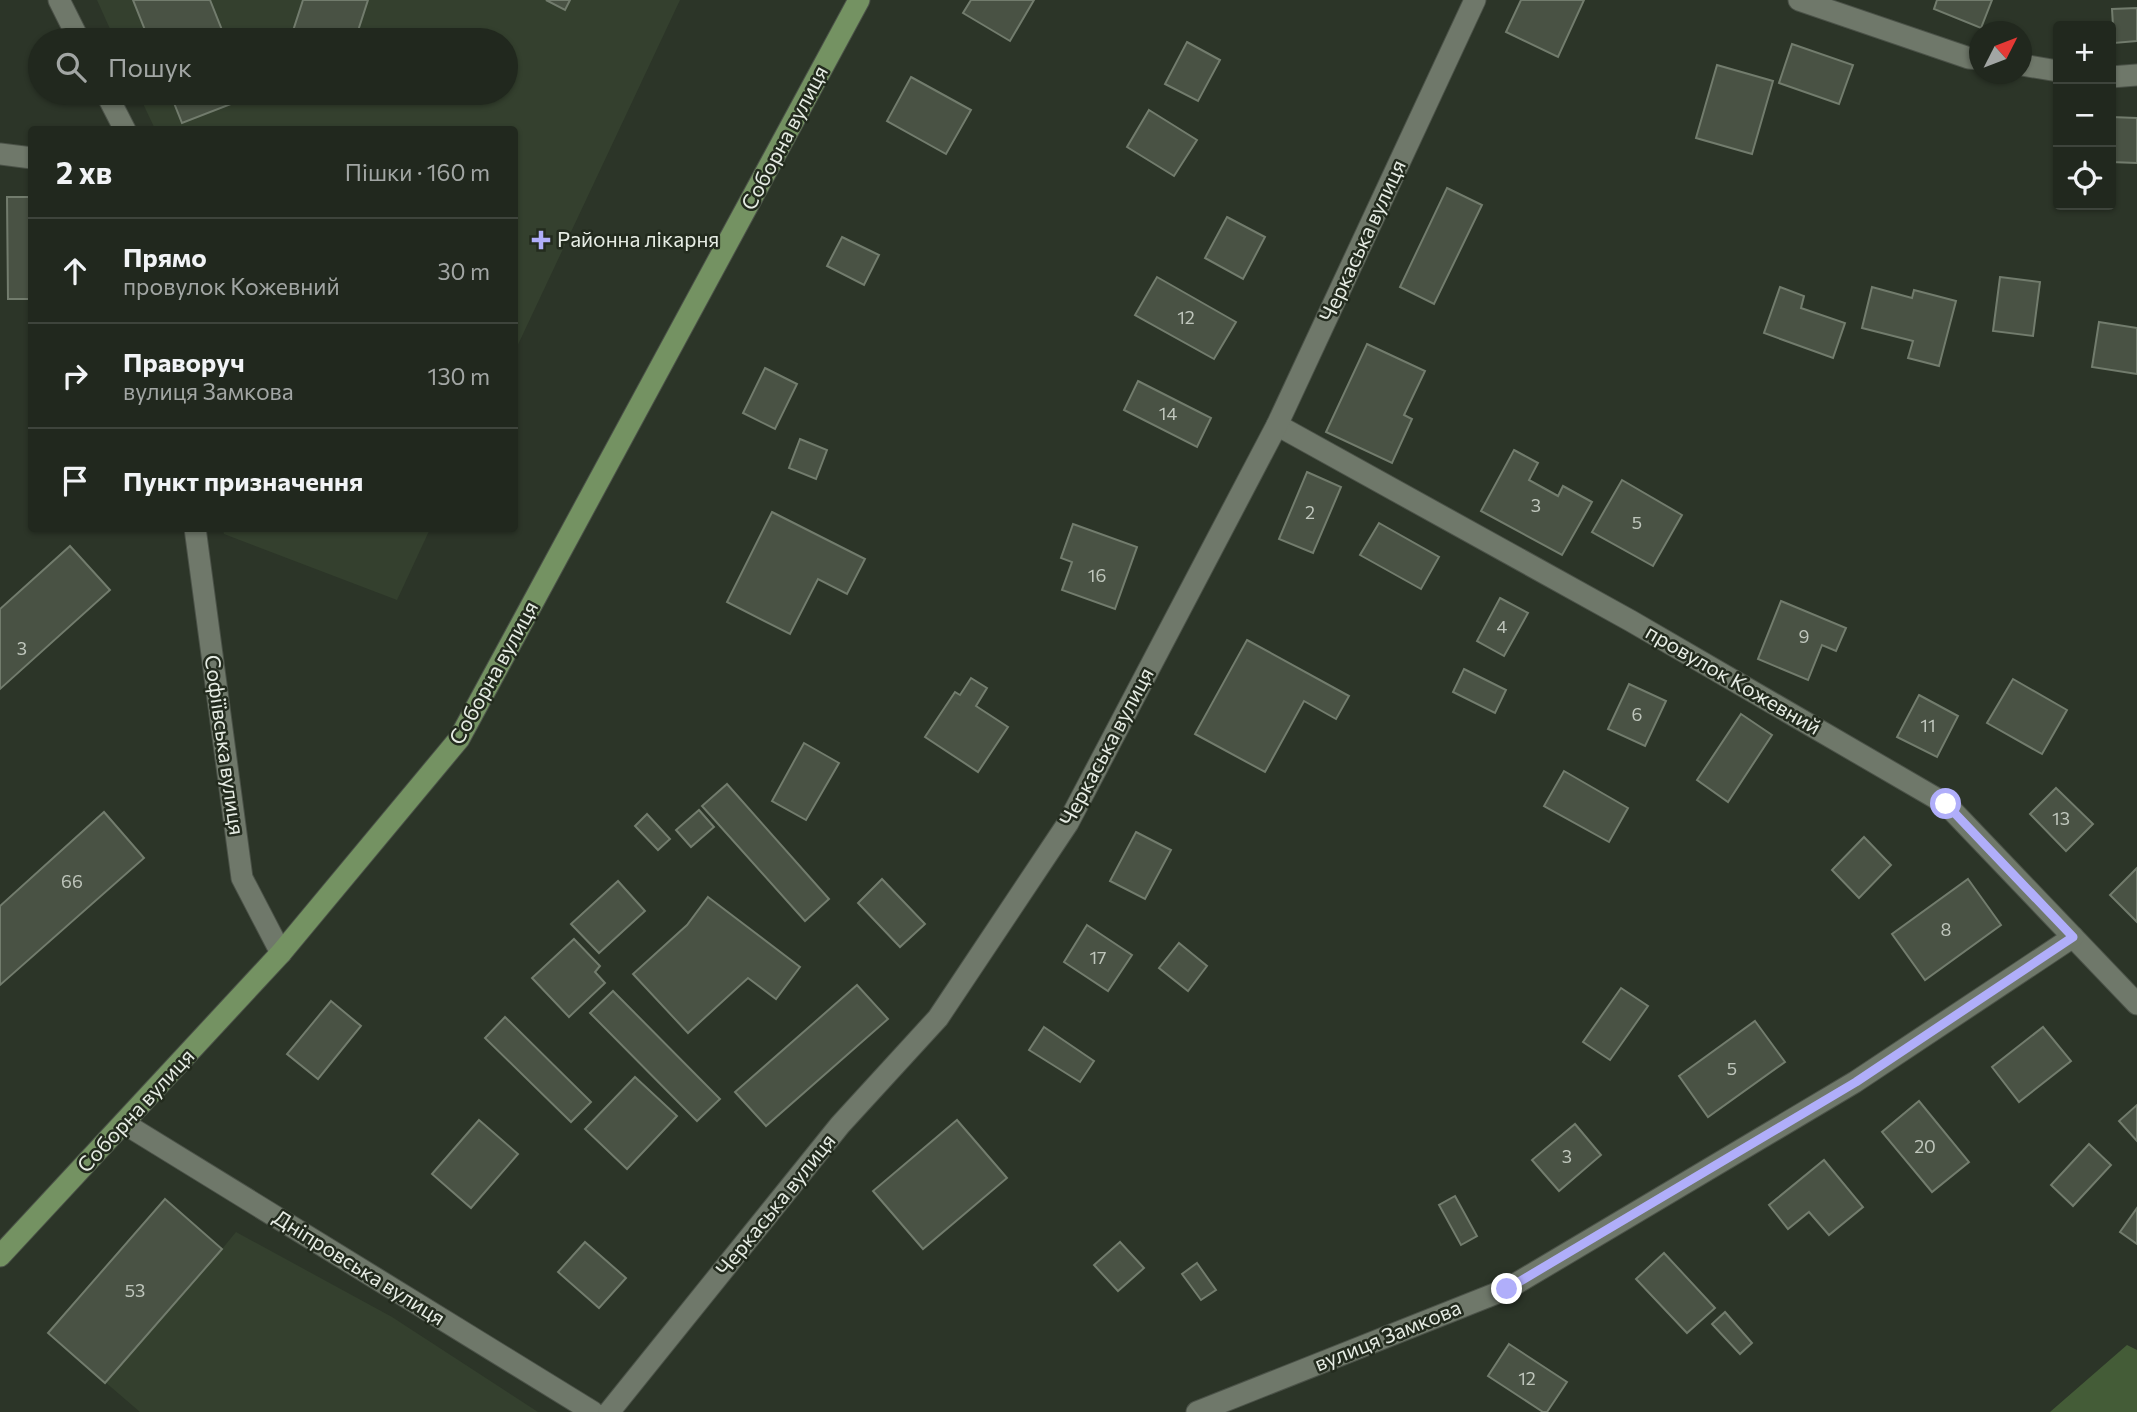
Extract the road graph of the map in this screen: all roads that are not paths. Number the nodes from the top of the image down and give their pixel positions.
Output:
1 (59, 0) edge
2 (859, 0) edge
3 (1475, 0) edge
4 (1798, 0) edge
5 (73, 28) edge
6 (1969, 58) edge
7 (2032, 67) edge
8 (2053, 70) edge
9 (2137, 75) edge
10 (2116, 77) edge
11 (112, 105) edge
12 (123, 126) edge
13 (0, 154) edge
14 (28, 158) edge
15 (1277, 425) junction
16 (196, 532) edge
17 (2073, 937) junction
18 (281, 953) junction
19 (2137, 1003) edge
20 (125, 1124) junction
21 (0, 1256) edge
22 (593, 1412) edge
23 (609, 1412) edge
24 (1197, 1412) edge

1 - 5 street
2 - 18 main road, Соборна вулиця
3 - 15 street, Черкаська вулиця
4 - 6 street
7 - 8 street
9 - 10 street
11 - 12 street
13 - 14 street
15 - 17 street, провулок Кожевний
15 - 23 street, Черкаська вулиця
16 - 18 street, Софіївська вулиця
17 - 19 street, провулок Кожевний
17 - 24 street, вулиця Замкова
18 - 20 main road, Соборна вулиця
20 - 21 main road, Соборна вулиця
20 - 22 street, Дніпровська вулиця

